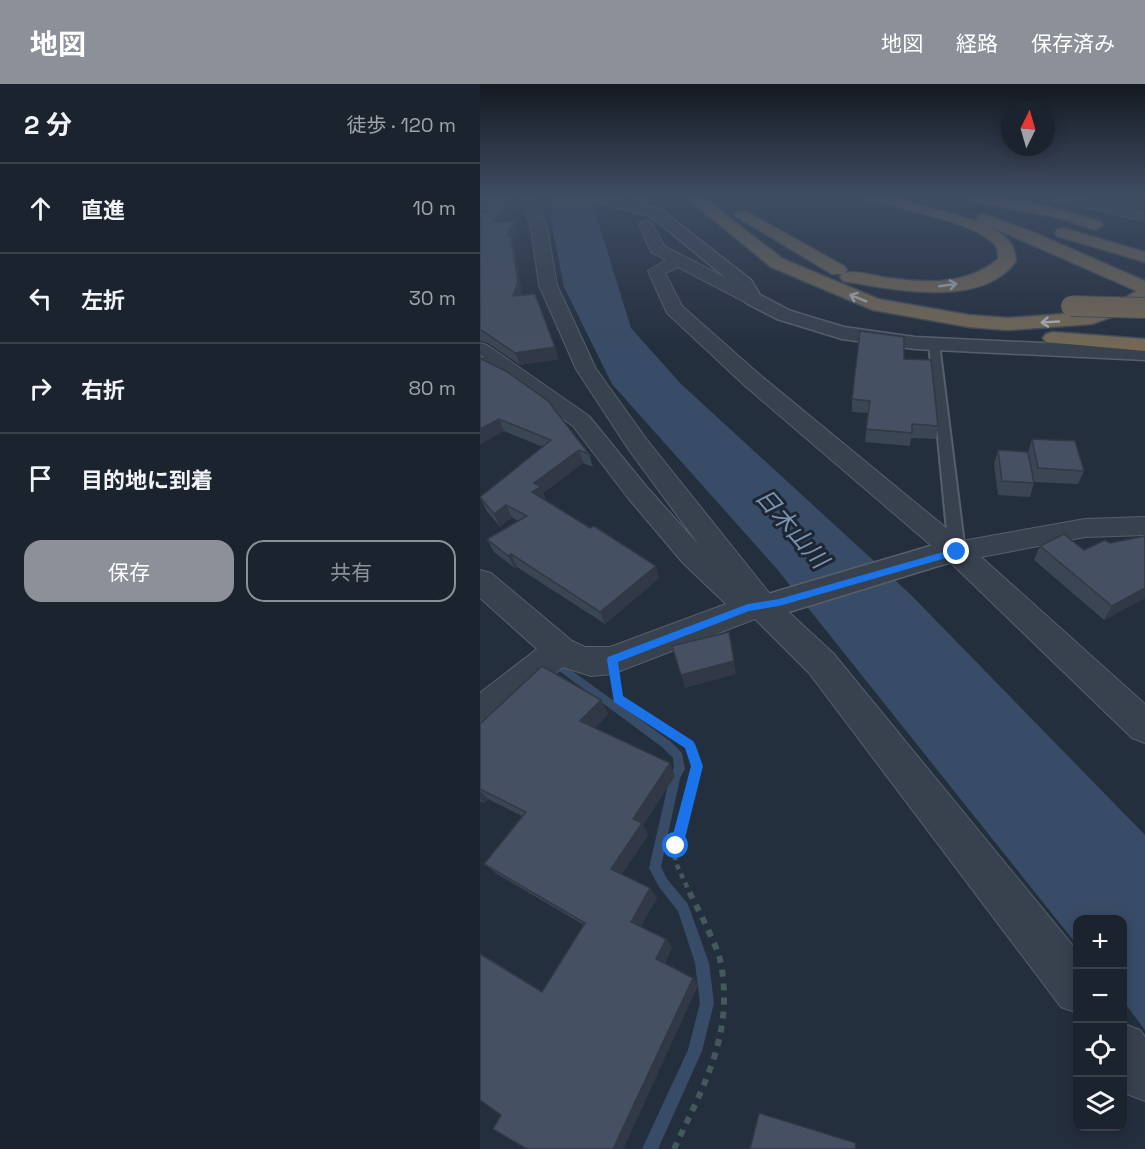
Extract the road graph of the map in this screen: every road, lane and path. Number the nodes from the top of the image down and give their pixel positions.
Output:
1 (542, 247) edge
2 (656, 247) edge
3 (698, 247) edge
4 (758, 247) edge
5 (792, 247) edge
6 (1005, 247) edge
7 (1052, 247) edge
8 (1109, 247) edge
9 (1145, 257) edge
10 (679, 260) junction
11 (777, 263) junction
12 (849, 277) junction
13 (1145, 288) edge
14 (1145, 294) edge
15 (753, 300) junction
16 (966, 302) dead end
17 (1036, 304) dead end
18 (1145, 308) edge
19 (934, 344) junction
20 (1145, 345) edge
21 (480, 349) edge
22 (1145, 354) edge
23 (1145, 526) edge
24 (947, 554) junction
25 (480, 581) edge
26 (763, 605) junction
27 (560, 650) junction
28 (612, 660) junction
29 (480, 712) edge
30 (1145, 727) edge
31 (1073, 985) edge
32 (1127, 1054) edge
33 (1145, 1076) edge
34 (674, 1149) edge

1 - 26 street
2 - 10 street
3 - 15 street
4 - 11 highway
5 - 12 highway
12 -> 6 highway
7 - 13 highway
8 - 9 highway
10 - 15 street
10 - 24 street
14 -> 11 highway
11 - 20 highway
12 - 16 highway
15 - 19 street
17 - 18 highway, bridge
19 - 22 street
19 - 24 lane
21 - 26 street
23 - 24 street
24 - 26 street
24 - 30 street
25 - 27 street
26 - 28 street
26 - 31 street
27 - 28 street
27 - 29 street
28 - 34 path
32 - 33 street

